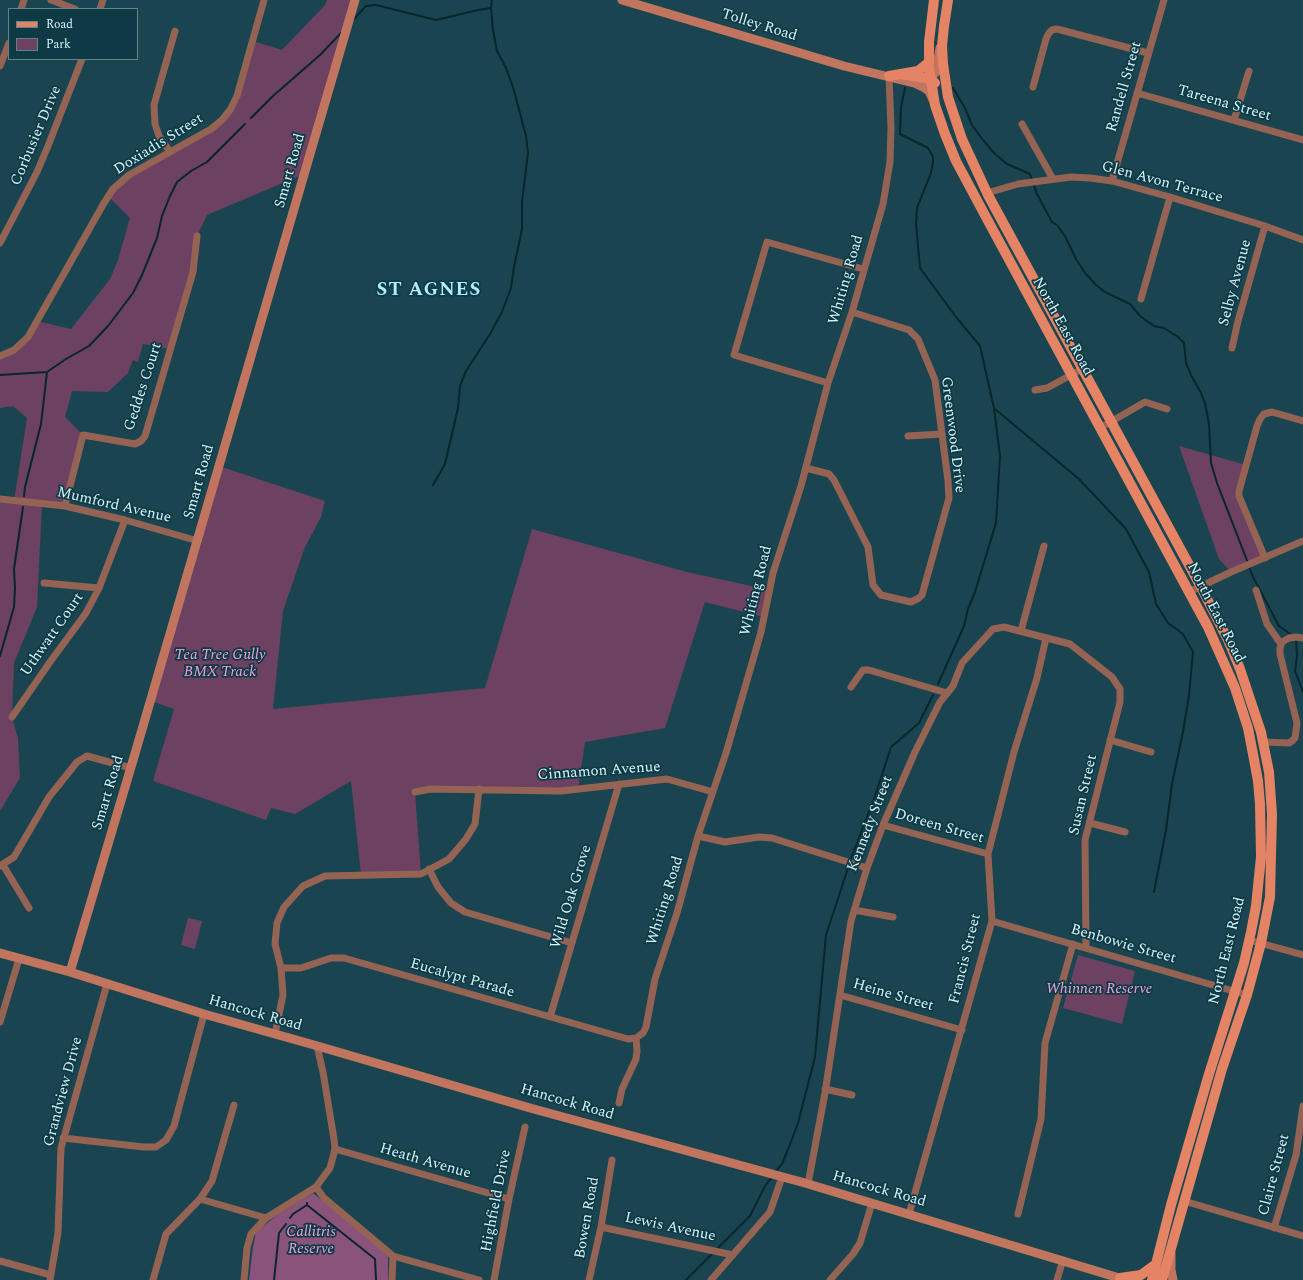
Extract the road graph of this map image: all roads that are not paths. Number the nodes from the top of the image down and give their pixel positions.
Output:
1 (51, 0) edge
2 (264, 0) edge
3 (355, 0) edge
4 (622, 0) edge
5 (934, 0) edge
6 (948, 0) edge
7 (1164, 0) edge
8 (72, 8) edge
9 (175, 31) dead end
10 (943, 37) junction
11 (8, 46) edge
12 (1148, 53) junction
13 (82, 60) edge
14 (929, 62) junction
15 (0, 66) edge
16 (1249, 71) dead end
17 (901, 74) junction
18 (889, 76) junction
19 (931, 79) junction
20 (914, 83) junction
21 (1033, 87) dead end
22 (1137, 93) junction
23 (948, 97) junction
24 (935, 104) junction
25 (1234, 120) junction
26 (1022, 124) dead end
27 (1303, 140) edge
28 (170, 152) junction
29 (1053, 179) junction
30 (1112, 181) junction
31 (968, 185) junction
32 (987, 192) junction
33 (1170, 198) junction
34 (987, 219) junction
35 (1265, 226) junction
36 (197, 236) dead end
37 (1303, 240) edge
38 (0, 243) edge
39 (864, 269) junction
40 (1141, 299) dead end
41 (852, 312) junction
42 (1232, 348) dead end
43 (0, 356) edge
44 (1082, 369) junction
45 (1072, 376) junction
46 (828, 382) junction
47 (1035, 390) dead end
48 (1167, 409) dead end
49 (1110, 421) junction
50 (1303, 421) edge
51 (1100, 428) junction
52 (942, 434) junction
53 (908, 436) dead end
54 (806, 468) junction
55 (0, 499) edge
56 (65, 506) junction
57 (125, 520) junction
58 (198, 541) junction
59 (1303, 541) edge
60 (1044, 546) dead end
61 (1264, 558) junction
62 (44, 583) dead end
63 (1201, 587) junction
64 (99, 588) junction
65 (1256, 590) dead end
66 (1189, 592) junction
67 (1021, 631) junction
68 (1297, 637) edge
69 (1046, 638) junction
70 (1281, 644) junction
71 (1112, 677) joint
72 (851, 687) dead end
73 (947, 693) junction
74 (12, 717) dead end
75 (1300, 722) edge
76 (1110, 740) junction
77 (1263, 742) junction
78 (1150, 752) dead end
79 (131, 768) junction
80 (619, 784) junction
81 (479, 789) junction
82 (415, 792) dead end
83 (713, 792) junction
84 (1090, 823) junction
85 (883, 825) junction
86 (1125, 832) dead end
87 (698, 836) junction
88 (988, 854) junction
89 (2, 865) edge
90 (867, 868) junction
91 (429, 869) junction
92 (29, 908) dead end
93 (854, 910) junction
94 (893, 917) dead end
95 (992, 921) junction
96 (1249, 940) junction
97 (572, 942) junction
98 (1261, 943) junction
99 (1073, 944) junction
100 (1086, 948) junction
101 (0, 953) edge
102 (1303, 955) edge
103 (19, 958) junction
104 (281, 968) junction
105 (70, 972) junction
106 (107, 984) junction
107 (1235, 992) junction
108 (840, 995) junction
109 (1247, 995) junction
110 (204, 1014) junction
111 (550, 1017) junction
112 (0, 1022) edge
113 (962, 1030) junction
114 (275, 1034) junction
115 (636, 1038) junction
116 (318, 1046) junction
117 (825, 1089) junction
118 (852, 1095) dead end
119 (619, 1103) dead end
120 (234, 1105) dead end
121 (1212, 1106) junction
122 (1303, 1106) edge
123 (525, 1127) dead end
124 (1192, 1132) junction
125 (63, 1138) junction
126 (1301, 1140) edge
127 (334, 1149) junction
128 (612, 1160) dead end
129 (776, 1176) junction
130 (808, 1184) junction
131 (316, 1187) junction
132 (509, 1199) junction
133 (200, 1200) junction
134 (1184, 1201) junction
135 (872, 1203) junction
136 (909, 1214) junction
137 (1018, 1214) dead end
138 (266, 1218) junction
139 (601, 1227) junction
140 (1274, 1228) junction
141 (1303, 1236) edge
142 (1171, 1248) junction
143 (733, 1255) junction
144 (393, 1256) junction
145 (1063, 1260) junction
146 (0, 1261) edge
147 (1156, 1264) junction
148 (51, 1277) edge
149 (1123, 1279) edge
150 (153, 1280) edge
151 (244, 1280) edge
152 (392, 1280) edge
153 (479, 1280) edge
154 (494, 1280) edge
155 (589, 1280) edge
156 (711, 1280) edge
157 (830, 1280) edge
158 (1057, 1280) edge
159 (1152, 1280) edge
160 (1162, 1280) edge
161 (1173, 1280) edge

1 - 8 street
2 - 28 street, Doxiadis Street
3 - 58 main road, Smart Road
4 - 18 main road, Tolley Road
5 - 14 main road, North East Road
6 - 10 main road, North East Road
7 - 12 street, Randell Street
9 - 28 street
10 - 19 main road
10 - 23 main road, North East Road
11 - 15 street
12 - 21 street
12 - 22 street, Randell Street
13 - 38 street, Corbusier Drive
14 - 17 main road
14 - 19 main road, North East Road
16 - 25 street
17 - 18 main road
17 - 19 main road
18 - 20 main road, Tolley Road
18 - 39 street, Whiting Road
19 - 20 main road
19 - 23 main road
19 - 24 main road, North East Road
20 - 24 main road
22 - 25 street, Tareena Street
22 - 30 street, Randell Street
23 - 32 main road, North East Road
24 - 31 main road, North East Road
25 - 27 street, Tareena Street
26 - 29 street
28 - 43 street, Doxiadis Street
29 - 30 street, Glen Avon Terrace
29 - 32 street, Glen Avon Terrace
30 - 33 street, Glen Avon Terrace
31 - 32 main road
31 - 34 main road, North East Road
32 - 34 main road
32 - 44 main road, North East Road
33 - 35 street, Glen Avon Terrace
33 - 40 street
34 - 45 main road, North East Road
35 - 37 street, Glen Avon Terrace
35 - 42 street, Selby Avenue
36 - 56 street, Geddes Court
39 - 41 street, Whiting Road
39 - 46 street
41 - 46 street, Whiting Road
41 - 52 street, Greenwood Drive
44 - 45 street
44 - 49 main road, North East Road
45 - 47 street
45 - 51 main road, North East Road
46 - 54 street, Whiting Road
48 - 49 street
49 - 51 street
49 - 63 main road, North East Road
50 - 61 street
51 - 66 main road, North East Road
52 - 53 street
52 - 54 street, Greenwood Drive
54 - 83 street, Whiting Road
55 - 56 street, Mumford Avenue
56 - 57 street, Mumford Avenue
57 - 58 street, Mumford Avenue
57 - 64 street, Uthwatt Court
58 - 79 main road, Smart Road
59 - 61 street
60 - 67 street
61 - 63 street
62 - 64 street
63 - 66 street
63 - 77 main road, North East Road
64 - 74 street, Uthwatt Court
65 - 70 street
66 - 96 main road, North East Road
67 - 69 street, Kennedy Street
67 - 73 street, Kennedy Street
68 - 70 street
69 - 71 street, Kennedy Street
69 - 88 street, Francis Street
70 - 75 street
71 - 76 street, Susan Street
72 - 73 street
73 - 85 street, Kennedy Street
75 - 77 street
76 - 78 street
76 - 84 street, Susan Street
77 - 98 main road, North East Road
79 - 89 street
79 - 105 main road, Smart Road
80 - 81 street, Cinnamon Avenue
80 - 83 street, Cinnamon Avenue
80 - 97 street, Wild Oak Grove
81 - 82 street, Cinnamon Avenue
81 - 91 street
83 - 87 street, Whiting Road
84 - 86 street
84 - 100 street, Susan Street
85 - 88 street, Doreen Street
85 - 90 street, Kennedy Street
87 - 90 street
87 - 115 street, Whiting Road
88 - 95 street, Francis Street
89 - 92 street
90 - 93 street, Kennedy Street
91 - 97 street
91 - 104 street
93 - 94 street
93 - 108 street, Kennedy Street
95 - 99 street, Benbowie Street
95 - 113 street, Francis Street
96 - 98 street
96 - 107 main road, North East Road
97 - 111 street, Wild Oak Grove
98 - 102 street
98 - 109 main road, North East Road
99 - 100 street, Benbowie Street
99 - 137 street
100 - 107 street, Benbowie Street
101 - 103 main road, Hancock Road
103 - 105 main road, Hancock Road
103 - 112 street
104 - 111 street, Eucalypt Parade
104 - 114 street
105 - 106 main road, Hancock Road
106 - 110 main road, Hancock Road
106 - 125 street, Grandview Drive
107 - 109 street, Benbowie Street
107 - 124 main road, North East Road
108 - 113 street, Heine Street
108 - 117 street, Kennedy Street
109 - 121 main road, North East Road
110 - 114 main road, Hancock Road
110 - 125 street
111 - 115 street, Eucalypt Parade
113 - 136 street, Francis Street
114 - 116 main road, Hancock Road
115 - 119 street
116 - 127 street
116 - 129 main road, Hancock Road
117 - 118 street
117 - 130 street, Kennedy Street
120 - 133 street
121 - 124 main road
121 - 134 main road, North East Road
122 - 126 street, Claire Street
123 - 132 street, Highfield Drive
124 - 147 main road, North East Road
125 - 148 street, Grandview Drive
126 - 140 street, Claire Street
127 - 131 street
127 - 132 street, Heath Avenue
128 - 139 street, Bowen Road
129 - 130 main road, Hancock Road
129 - 143 street
130 - 135 main road, Hancock Road
131 - 138 street
131 - 144 street
132 - 154 street, Highfield Drive
133 - 138 street
133 - 150 street
134 - 140 street
134 - 142 main road, North East Road
135 - 136 main road, Hancock Road
135 - 157 street
136 - 145 main road, Hancock Road
138 - 151 street
139 - 143 street, Lewis Avenue
139 - 155 street, Bowen Road
140 - 141 street
142 - 160 main road, North East Road
142 - 161 main road
143 - 156 street
144 - 152 street
144 - 153 street
145 - 149 main road, Hancock Road
145 - 158 street
146 - 148 street
147 - 149 main road
147 - 159 main road, North East Road

